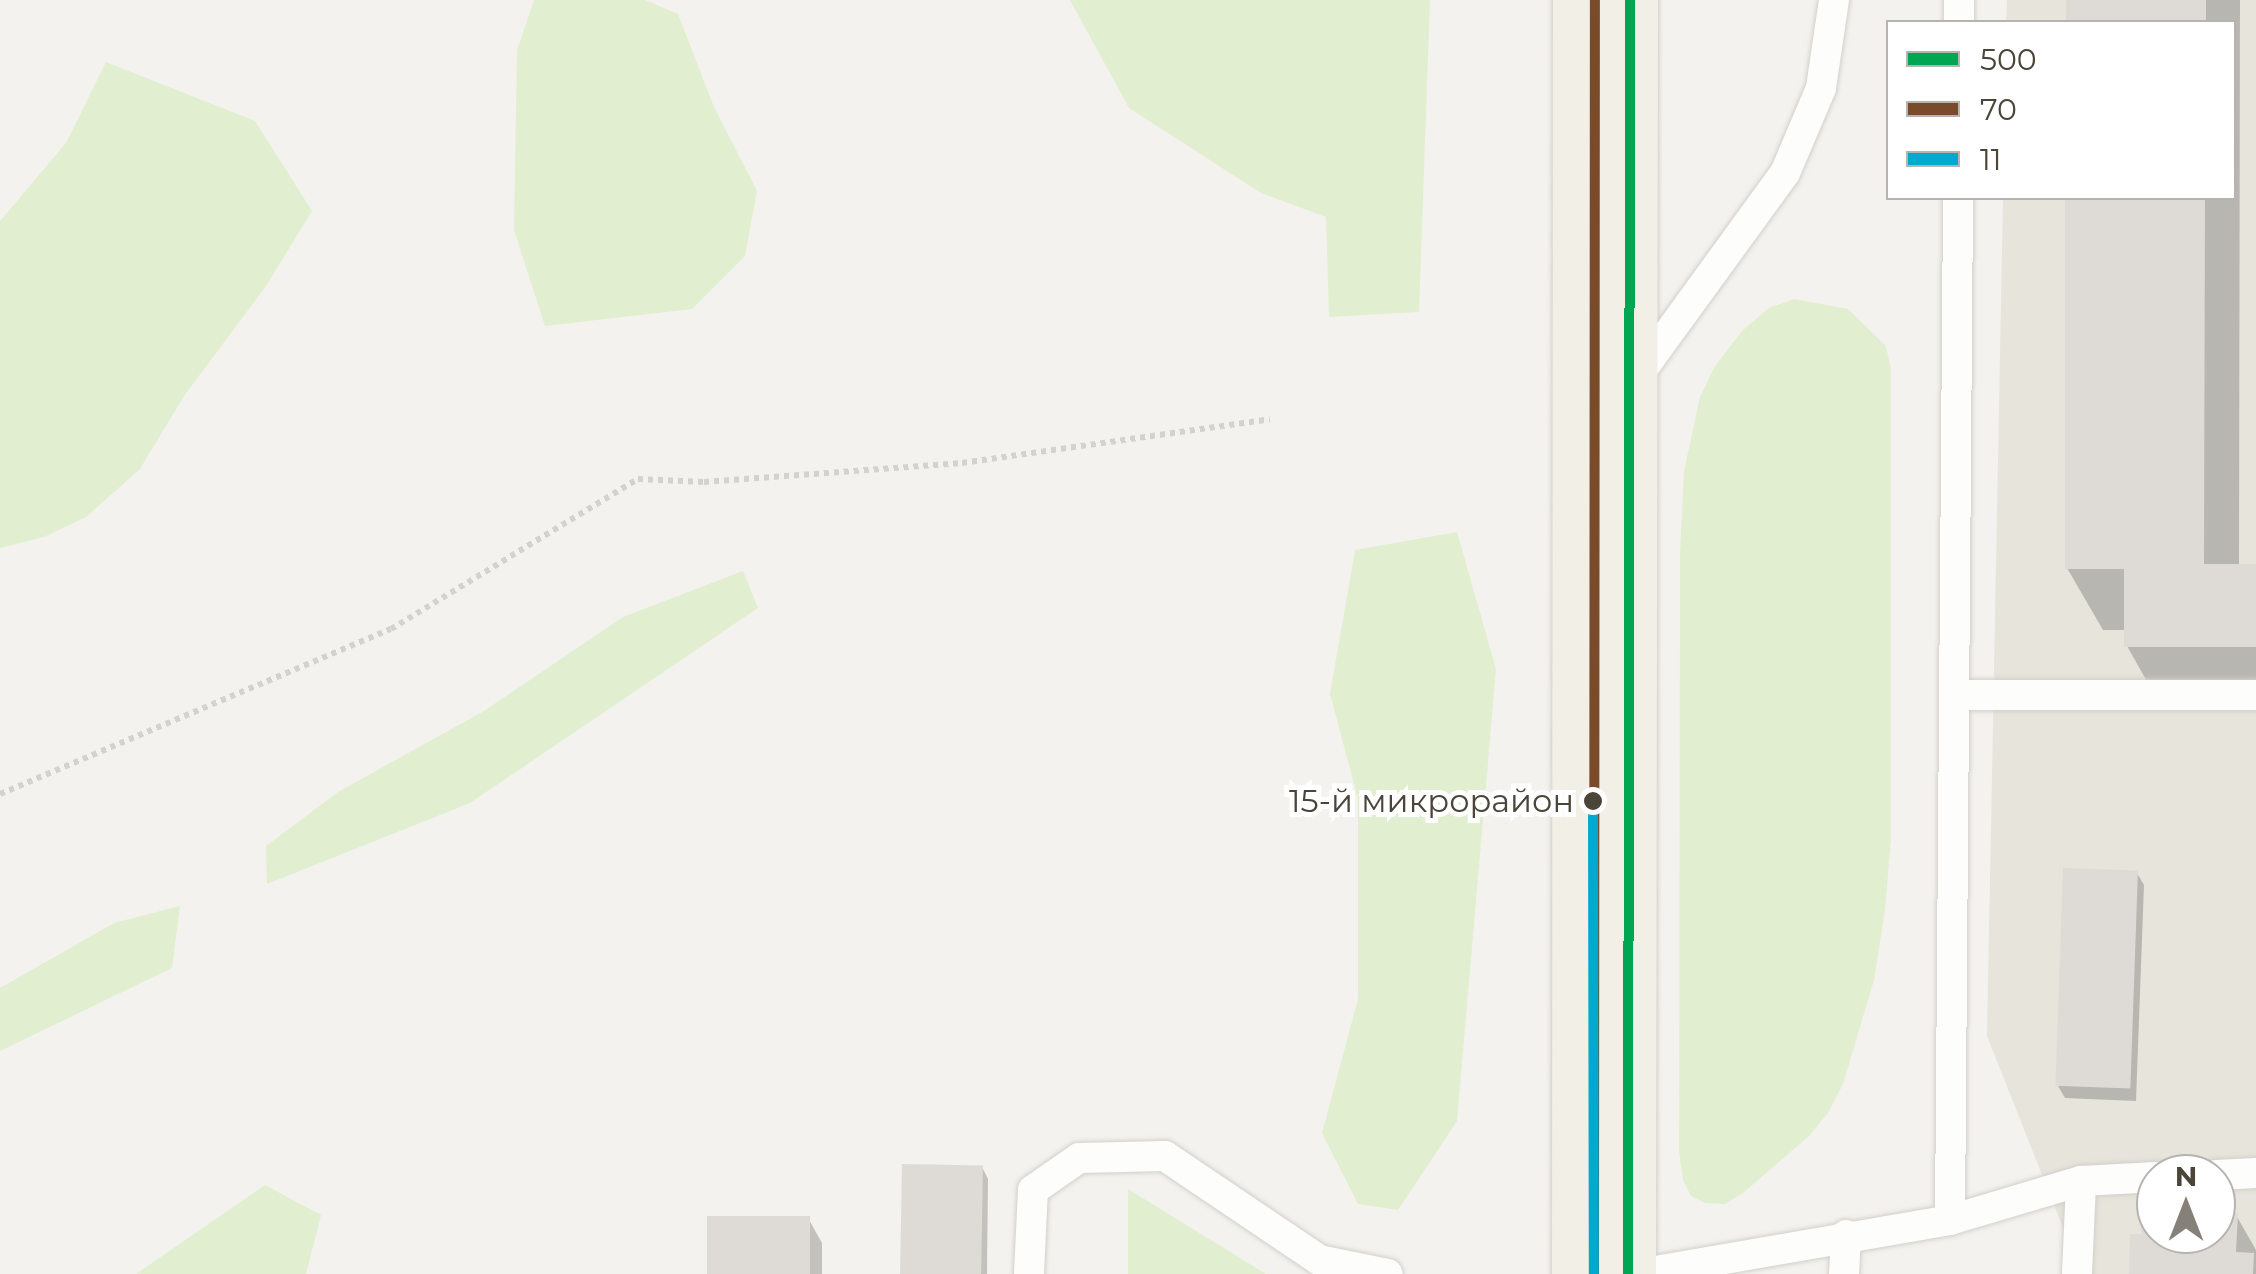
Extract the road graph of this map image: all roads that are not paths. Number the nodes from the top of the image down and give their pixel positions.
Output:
1 (1580, 0) edge
2 (1630, 0) edge
3 (1834, 0) edge
4 (1958, 200) edge
5 (1628, 388) junction
6 (1956, 695) junction
7 (2256, 696) edge
8 (2136, 1179) edge
9 (2081, 1180) junction
10 (1950, 1220) junction
11 (1846, 1234) junction
12 (1029, 1274) edge
13 (1388, 1274) edge
14 (1579, 1274) edge
15 (1628, 1274) edge
16 (1638, 1274) edge
17 (1844, 1274) edge
18 (2077, 1274) edge

1 - 14 main road
2 - 5 main road
3 - 5 lane
4 - 6 lane
5 - 15 main road
6 - 7 lane
6 - 10 lane
8 - 9 lane
9 - 10 lane
9 - 18 lane
10 - 11 lane
11 - 16 lane
11 - 17 lane
12 - 13 lane

